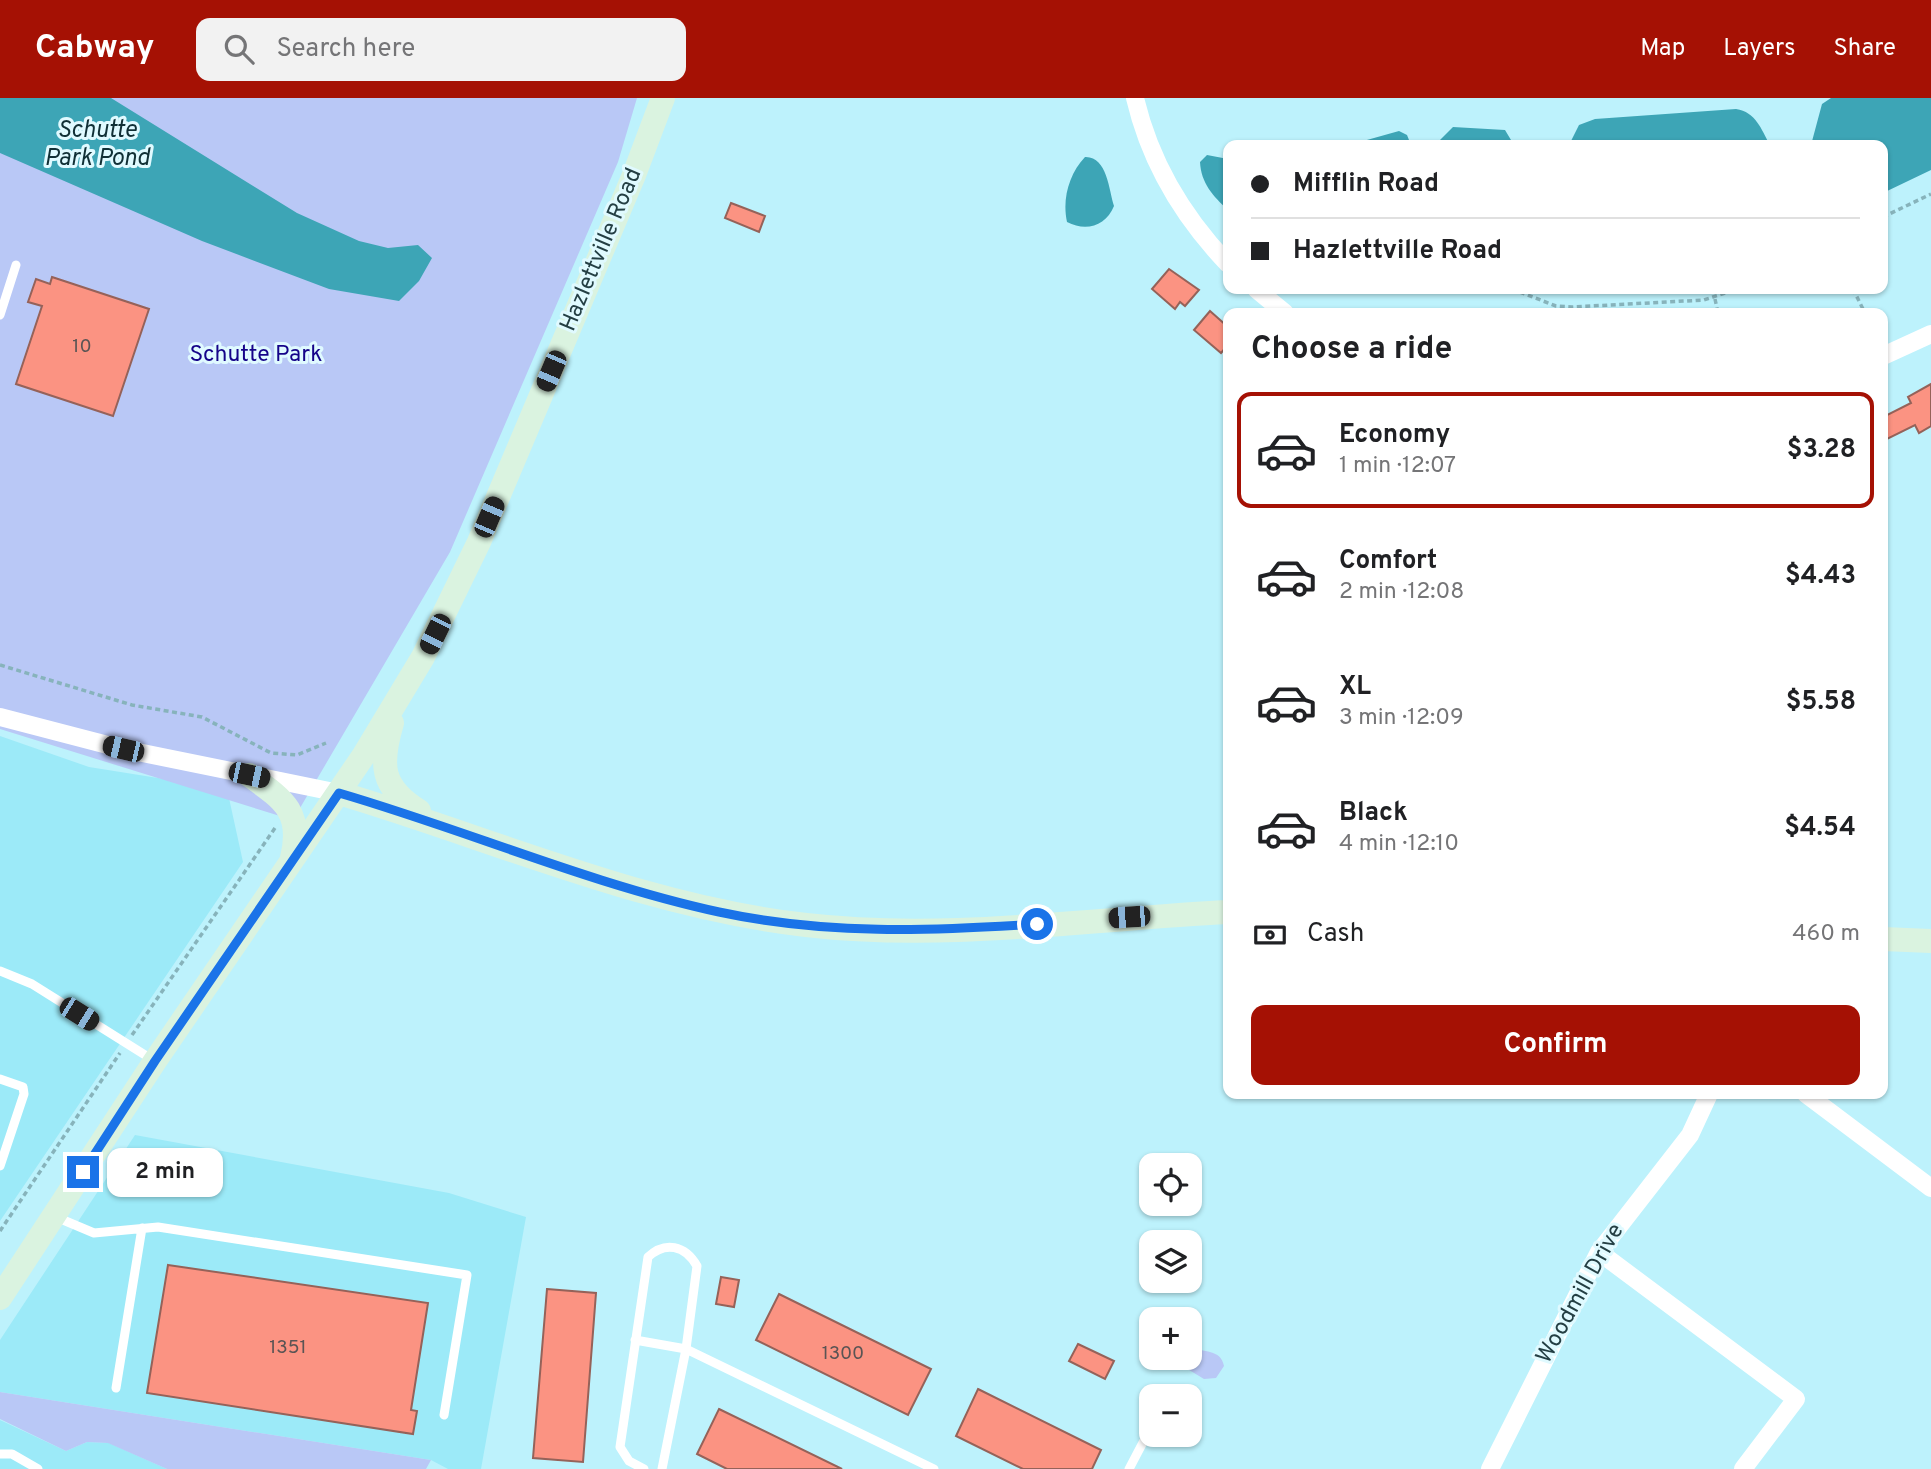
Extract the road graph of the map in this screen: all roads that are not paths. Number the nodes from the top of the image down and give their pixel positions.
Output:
1 (663, 98) edge
2 (1135, 98) edge
3 (1223, 258) edge
4 (16, 265) dead end
5 (1262, 294) edge
6 (1279, 308) edge
7 (0, 315) edge
8 (1931, 334) edge
9 (1888, 354) edge
10 (400, 698) junction
11 (0, 717) edge
12 (249, 775) junction
13 (339, 793) junction
14 (444, 826) junction
15 (290, 863) junction
16 (1223, 912) edge
17 (1888, 939) edge
18 (1931, 942) edge
19 (0, 971) edge
20 (155, 1061) junction
21 (0, 1079) edge
22 (1707, 1099) edge
23 (1813, 1099) edge
24 (0, 1167) edge
25 (1931, 1188) edge
26 (54, 1216) junction
27 (142, 1228) junction
28 (1599, 1252) junction
29 (0, 1298) edge
30 (635, 1340) junction
31 (686, 1349) junction
32 (116, 1388) dead end
33 (444, 1415) dead end
34 (1141, 1447) edge
35 (0, 1454) edge
36 (38, 1469) edge
37 (644, 1469) edge
38 (662, 1469) edge
39 (934, 1469) edge
40 (1129, 1469) edge
41 (1490, 1469) edge
42 (1743, 1469) edge

1 - 10 main road, Hazlettville Road
2 - 3 street
4 - 7 lane
5 - 6 street
8 - 9 street
10 - 13 main road, Hazlettville Road
10 - 14 main road
11 - 12 street
12 - 13 street
12 - 15 main road
13 - 14 main road
13 - 15 main road, Hazlettville Road
14 - 16 main road
15 - 20 main road, Hazlettville Road
17 - 18 main road
19 - 20 lane
20 - 26 main road, Hazlettville Road
21 - 24 lane
22 - 28 street, Woodmill Drive
23 - 25 street
26 - 27 lane
26 - 29 main road, Hazlettville Road
27 - 32 lane
27 - 33 lane
28 - 41 street, Woodmill Drive
28 - 42 street
30 - 31 lane
30 - 31 lane
30 - 37 lane
31 - 38 lane
31 - 39 lane
34 - 40 lane
35 - 36 lane

